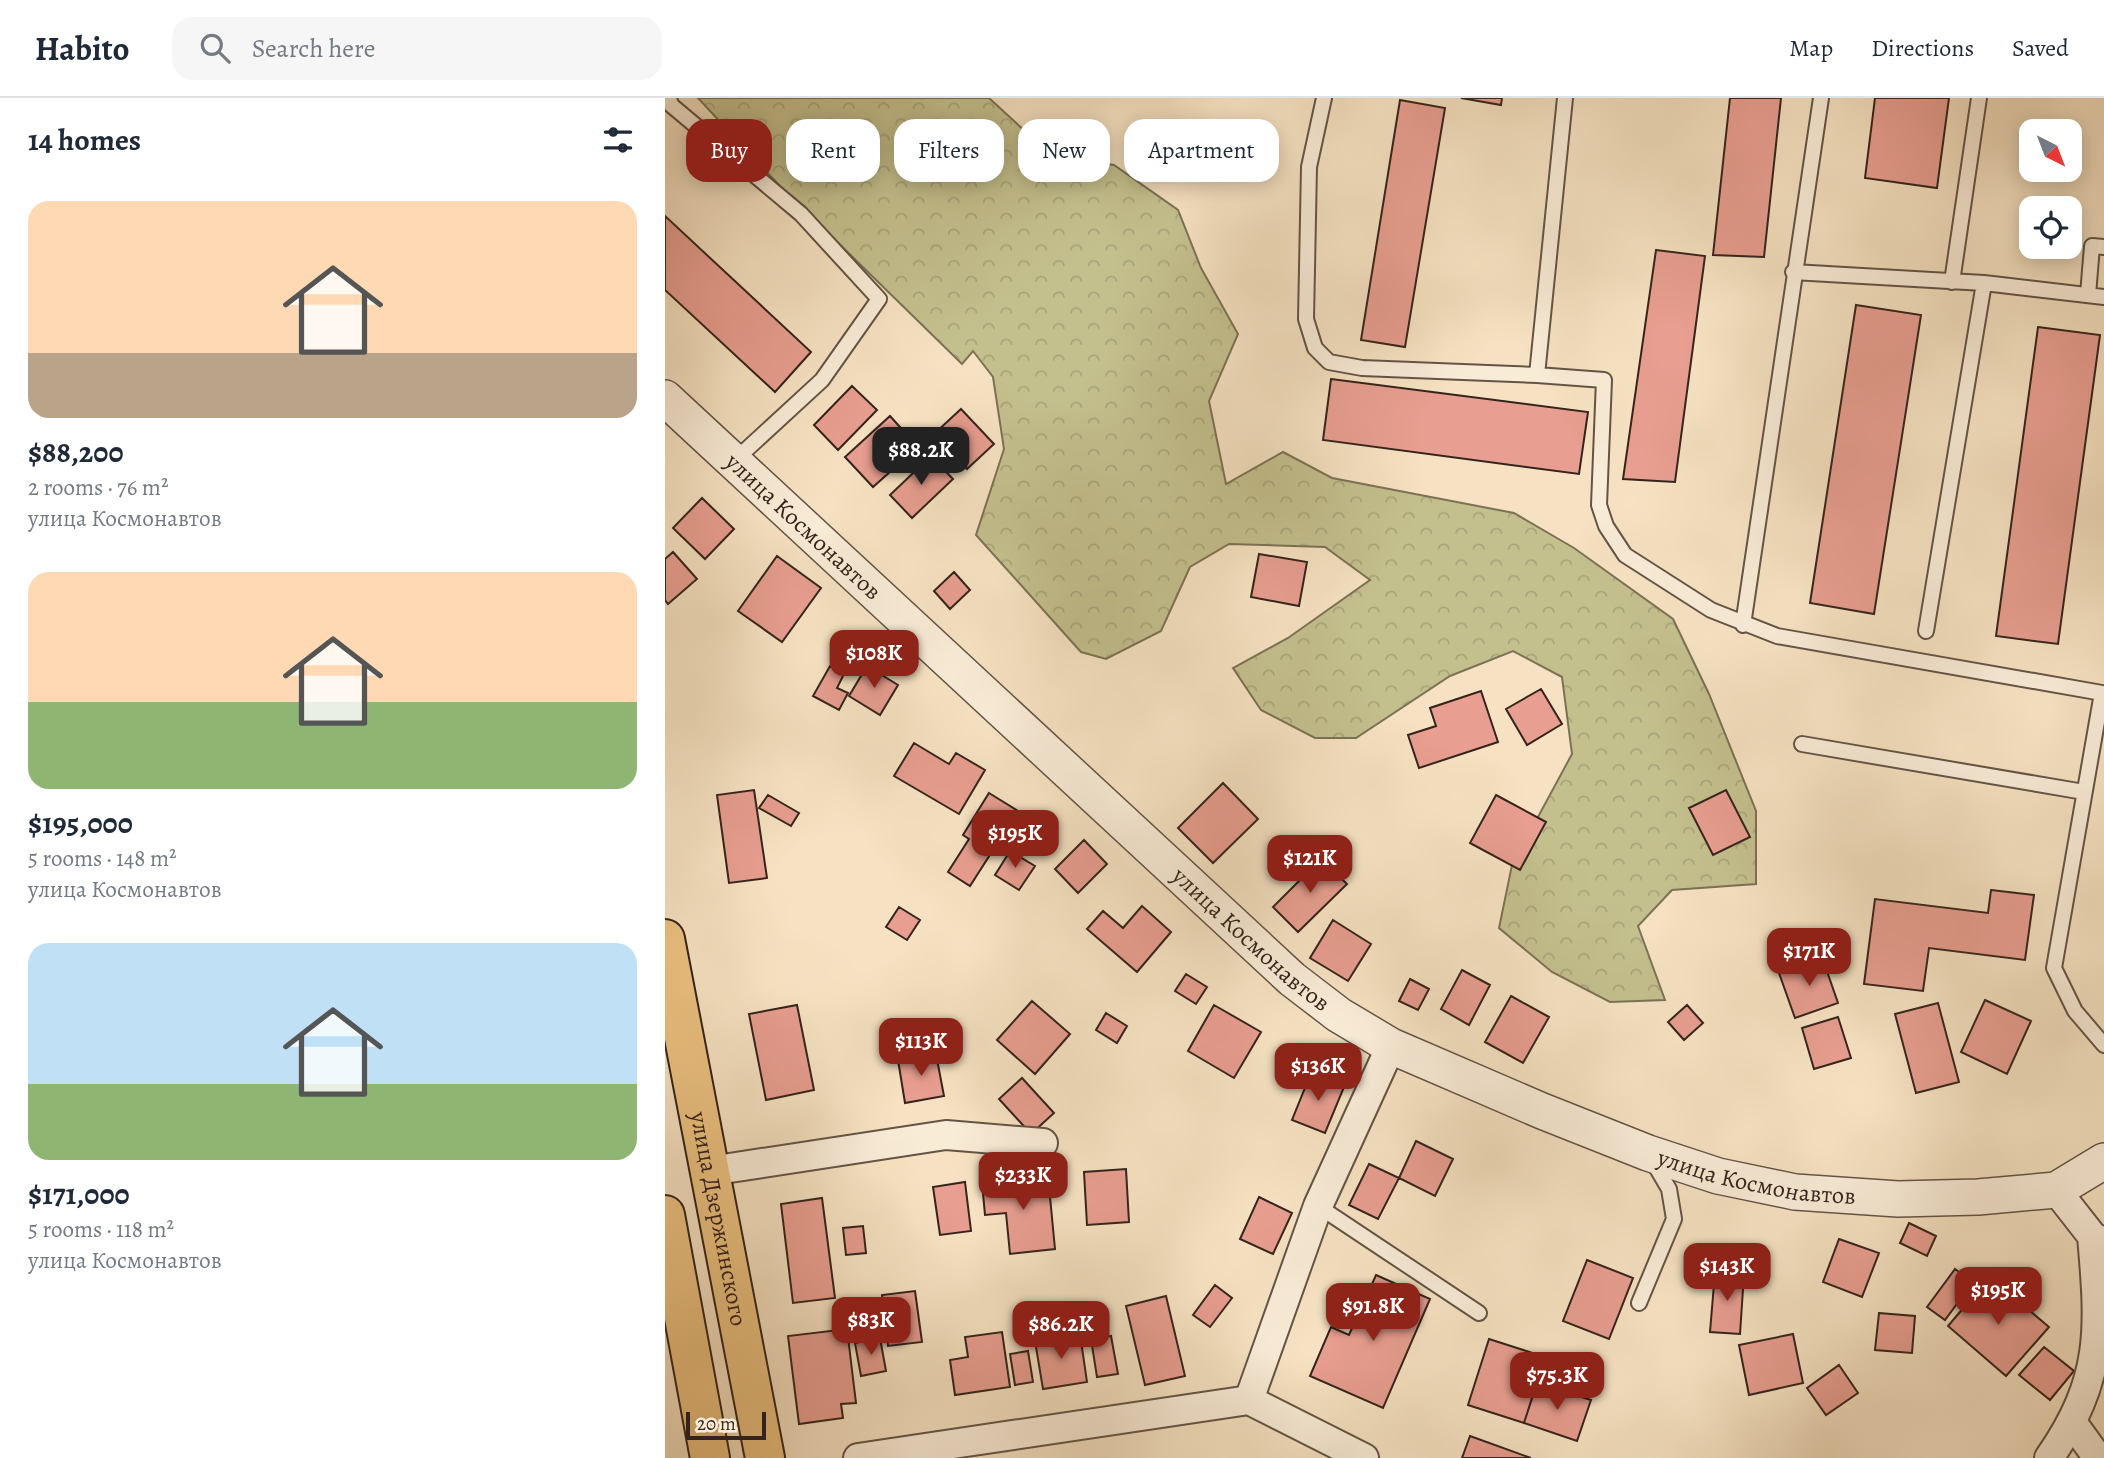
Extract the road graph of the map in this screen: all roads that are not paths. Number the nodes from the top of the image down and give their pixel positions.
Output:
1 (669, 98) edge
2 (1324, 98) edge
3 (1565, 98) edge
4 (1821, 98) edge
5 (1979, 98) edge
6 (2104, 247) edge
7 (1793, 272) junction
8 (1952, 282) junction
9 (1984, 283) junction
10 (2088, 295) junction
11 (2104, 297) edge
12 (1537, 375) junction
13 (665, 398) edge
14 (734, 461) junction
15 (1743, 625) junction
16 (1926, 631) dead end
17 (1802, 744) dead end
18 (2084, 792) junction
19 (665, 939) edge
20 (2104, 1045) edge
21 (1391, 1046) junction
22 (1043, 1143) dead end
23 (1648, 1153) junction
24 (2104, 1161) edge
25 (710, 1171) junction
26 (2056, 1190) junction
27 (1318, 1206) junction
28 (665, 1215) edge
29 (2098, 1240) edge
30 (1639, 1303) dead end
31 (1479, 1313) dead end
32 (1249, 1400) junction
33 (2074, 1425) junction
34 (710, 1458) edge
35 (765, 1458) edge
36 (858, 1458) edge
37 (1364, 1458) edge
38 (2049, 1458) edge
39 (2098, 1458) edge

1 - 14 lane
2 - 12 lane
3 - 12 lane
4 - 7 lane
5 - 8 lane
6 - 10 lane
7 - 8 lane
7 - 15 lane
8 - 9 lane
9 - 10 lane
9 - 16 lane
10 - 11 lane
12 - 15 lane
13 - 14 street, улица Космонавтов
14 - 21 street, улица Космонавтов
15 - 18 lane
17 - 18 lane
18 - 20 lane
19 - 25 highway, улица Дзержинского
21 - 23 street, улица Космонавтов
21 - 27 street
22 - 25 street
23 - 26 street, улица Космонавтов
23 - 30 lane
24 - 26 street, улица Космонавтов
25 - 35 highway, улица Дзержинского
26 - 29 street
27 - 31 lane
27 - 32 street
28 - 34 highway
29 - 33 street
32 - 36 street
32 - 37 street
33 - 38 street
33 - 39 street

